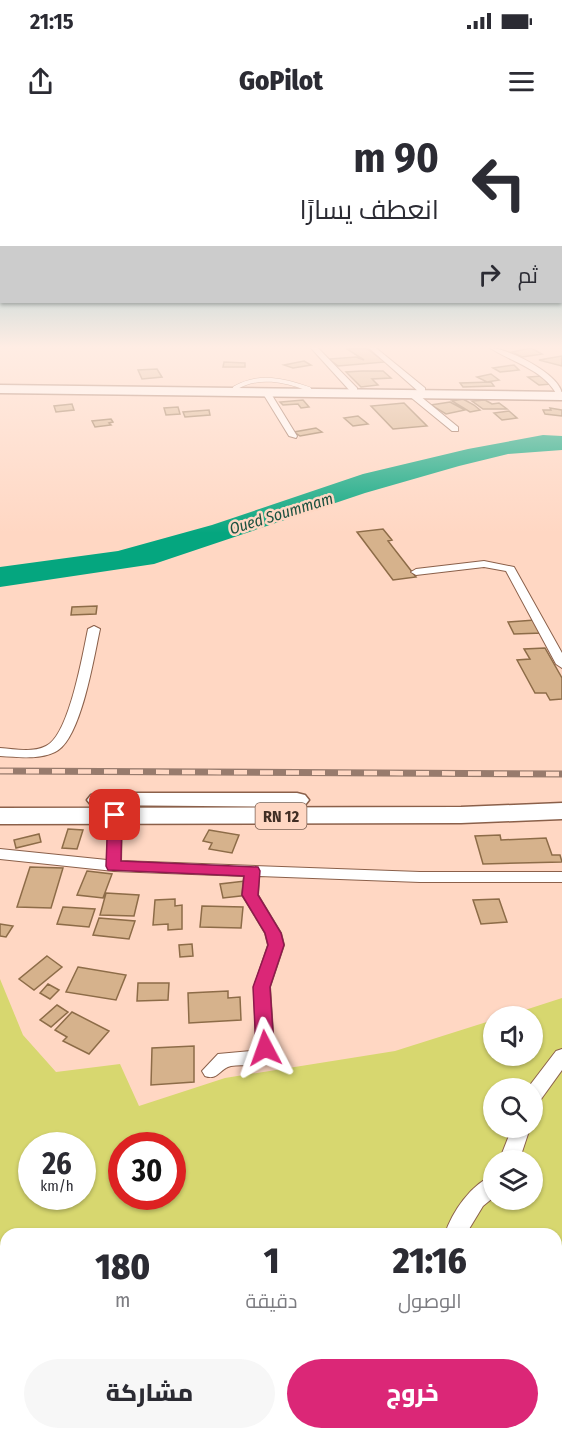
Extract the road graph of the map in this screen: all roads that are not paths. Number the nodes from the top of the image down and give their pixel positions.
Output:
1 (277, 410) edge
2 (435, 410) edge
3 (455, 429) dead end
4 (293, 436) dead end
5 (416, 572) dead end
6 (94, 629) dead end
7 (562, 664) edge
8 (0, 752) edge
9 (0, 801) edge
10 (562, 801) edge
11 (562, 811) edge
12 (115, 815) junction
13 (0, 816) edge
14 (0, 854) edge
15 (114, 866) junction
16 (252, 871) junction
17 (562, 877) edge
18 (562, 1056) edge
19 (211, 1071) dead end
20 (543, 1081) edge
21 (483, 1194) edge
22 (459, 1228) edge

1 - 4 street
2 - 3 street
5 - 7 street
6 - 8 street
9 - 10 highway, RN 12
11 - 12 highway, RN 12
12 - 13 highway, RN 12
12 - 15 street
14 - 15 street
15 - 16 street
16 - 17 street
16 - 19 street
18 - 20 street
21 - 22 street

